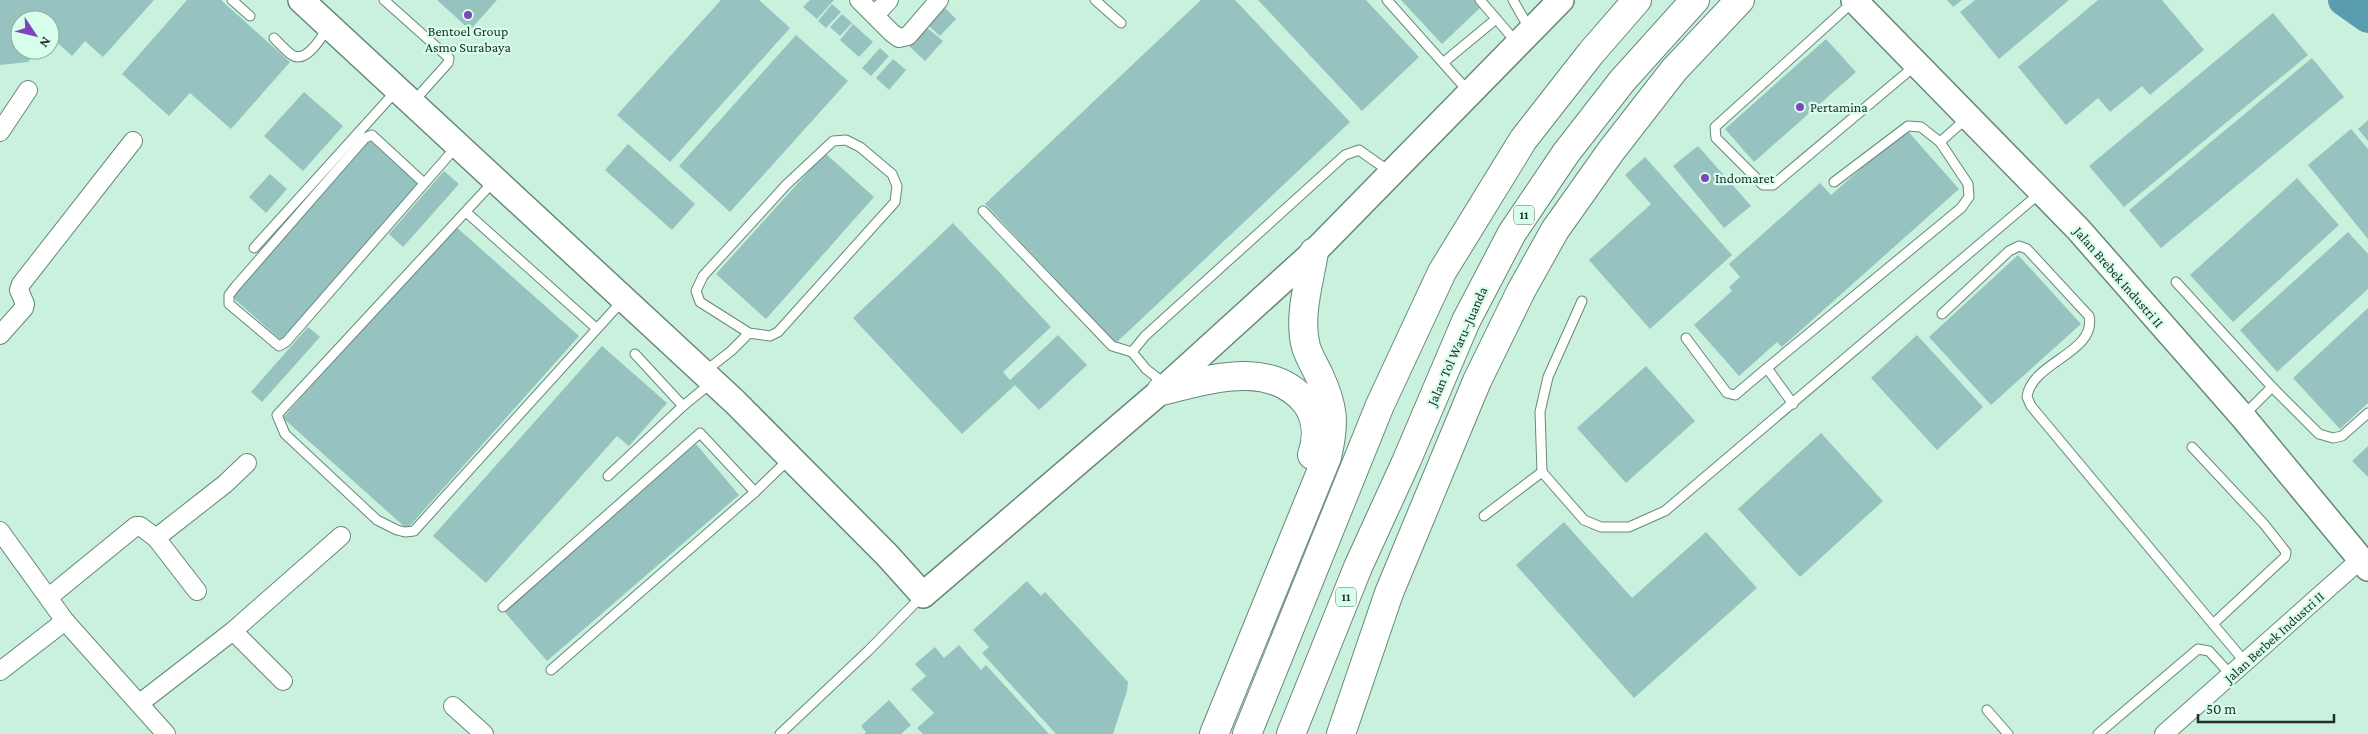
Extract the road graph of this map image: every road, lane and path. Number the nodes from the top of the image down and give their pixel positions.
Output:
1 (232, 0) edge
2 (384, 0) edge
3 (859, 0) edge
4 (889, 0) edge
5 (939, 0) edge
6 (1095, 0) edge
7 (1387, 0) edge
8 (1480, 0) edge
9 (1513, 0) edge
10 (1561, 0) edge
11 (1638, 0) edge
12 (1695, 0) edge
13 (1740, 0) edge
14 (1854, 0) edge
15 (308, 2) edge
16 (875, 15) junction
17 (250, 16) dead end
18 (1496, 18) junction
19 (1121, 23) dead end
20 (329, 26) junction
21 (1524, 37) junction
22 (274, 38) dead end
23 (1444, 62) junction
24 (1917, 64) junction
25 (28, 90) dead end
26 (1470, 93) junction
27 (405, 95) junction
28 (1968, 117) junction
29 (0, 132) edge
30 (133, 141) dead end
31 (1940, 142) junction
32 (458, 144) junction
33 (1392, 173) junction
34 (496, 179) junction
35 (1834, 182) dead end
36 (424, 183) junction
37 (2042, 192) junction
38 (983, 211) dead end
39 (466, 212) junction
40 (254, 248) dead end
41 (1314, 252) junction
42 (2176, 282) dead end
43 (625, 298) junction
44 (1582, 302) dead end
45 (1942, 314) dead end
46 (596, 328) junction
47 (749, 333) junction
48 (0, 336) edge
49 (1686, 338) dead end
50 (1132, 352) junction
51 (635, 354) dead end
52 (1767, 368) junction
53 (709, 377) junction
54 (2272, 387) junction
55 (1164, 388) junction
56 (1793, 404) junction
57 (683, 406) junction
58 (2368, 413) edge
59 (2243, 417) junction
60 (2192, 447) dead end
61 (791, 457) junction
62 (246, 463) dead end
63 (1542, 472) junction
64 (608, 476) dead end
65 (755, 492) junction
66 (1484, 516) dead end
67 (0, 531) edge
68 (341, 536) dead end
69 (156, 538) junction
70 (2364, 563) edge
71 (197, 591) dead end
72 (923, 596) junction
73 (49, 597) junction
74 (503, 607) dead end
75 (65, 621) junction
76 (2213, 624) junction
77 (233, 632) junction
78 (2245, 662) junction
79 (551, 670) dead end
80 (0, 671) edge
81 (2231, 675) junction
82 (283, 681) dead end
83 (1230, 695) junction
84 (140, 703) junction
85 (453, 706) dead end
86 (1987, 710) dead end
87 (166, 734) edge
88 (484, 734) edge
89 (780, 734) edge
90 (1214, 734) edge
91 (1247, 734) edge
92 (1291, 734) edge
93 (1341, 734) edge
94 (2008, 734) edge
95 (2098, 734) edge
96 (2164, 734) edge

1 - 17 lane
2 - 27 lane
3 - 16 street
4 - 16 street
5 - 16 street
6 - 19 lane
7 - 23 lane
8 - 18 lane
9 - 21 lane
10 - 21 street
11 - 91 highway
12 - 92 highway, Jalan Tol Waru–Juanda / 11
13 - 93 highway
14 - 24 street, Jalan Brebek Industri II
14 - 24 lane
15 - 20 street
18 - 21 lane
18 - 23 lane
20 - 22 lane
20 - 27 street
21 - 26 street
23 - 26 lane
24 - 28 street, Jalan Brebek Industri II
25 - 29 street
26 - 33 street
27 - 32 street
27 - 40 lane
28 - 31 lane
28 - 37 street, Jalan Brebek Industri II
30 - 48 street
31 - 35 lane
31 - 52 lane
32 - 34 street
32 - 36 lane
33 - 41 street
33 - 50 lane
34 - 39 lane
34 - 43 street
36 - 36 lane
37 - 56 lane
37 - 59 street, Jalan Brebek Industri II
38 - 50 lane
39 - 46 lane
39 - 46 lane
41 - 55 street
41 - 83 highway
42 - 54 lane
43 - 46 lane
43 - 53 street
44 - 63 lane
45 - 76 lane
47 - 47 lane
47 - 53 lane
49 - 52 lane
50 - 55 lane
51 - 57 lane
52 - 56 lane
53 - 57 lane
53 - 61 street
54 - 58 lane
54 - 59 lane
55 - 72 street
55 - 83 highway
56 - 63 lane
57 - 64 lane
59 - 70 street, Jalan Brebek Industri II
60 - 76 lane
61 - 65 lane
61 - 72 street
62 - 69 street
63 - 66 lane
65 - 74 lane
65 - 79 lane
67 - 73 street
68 - 77 street
69 - 71 street
69 - 73 street
70 - 78 street, Jalan Berbek Industri II
72 - 89 lane
73 - 75 street
75 - 80 street
75 - 84 street
76 - 78 lane
77 - 82 street
77 - 84 street
78 - 81 street, Jalan Berbek Industri II
81 - 95 lane
81 - 96 street, Jalan Berbek Industri II
83 - 90 highway
84 - 87 street
85 - 88 street
86 - 94 lane

